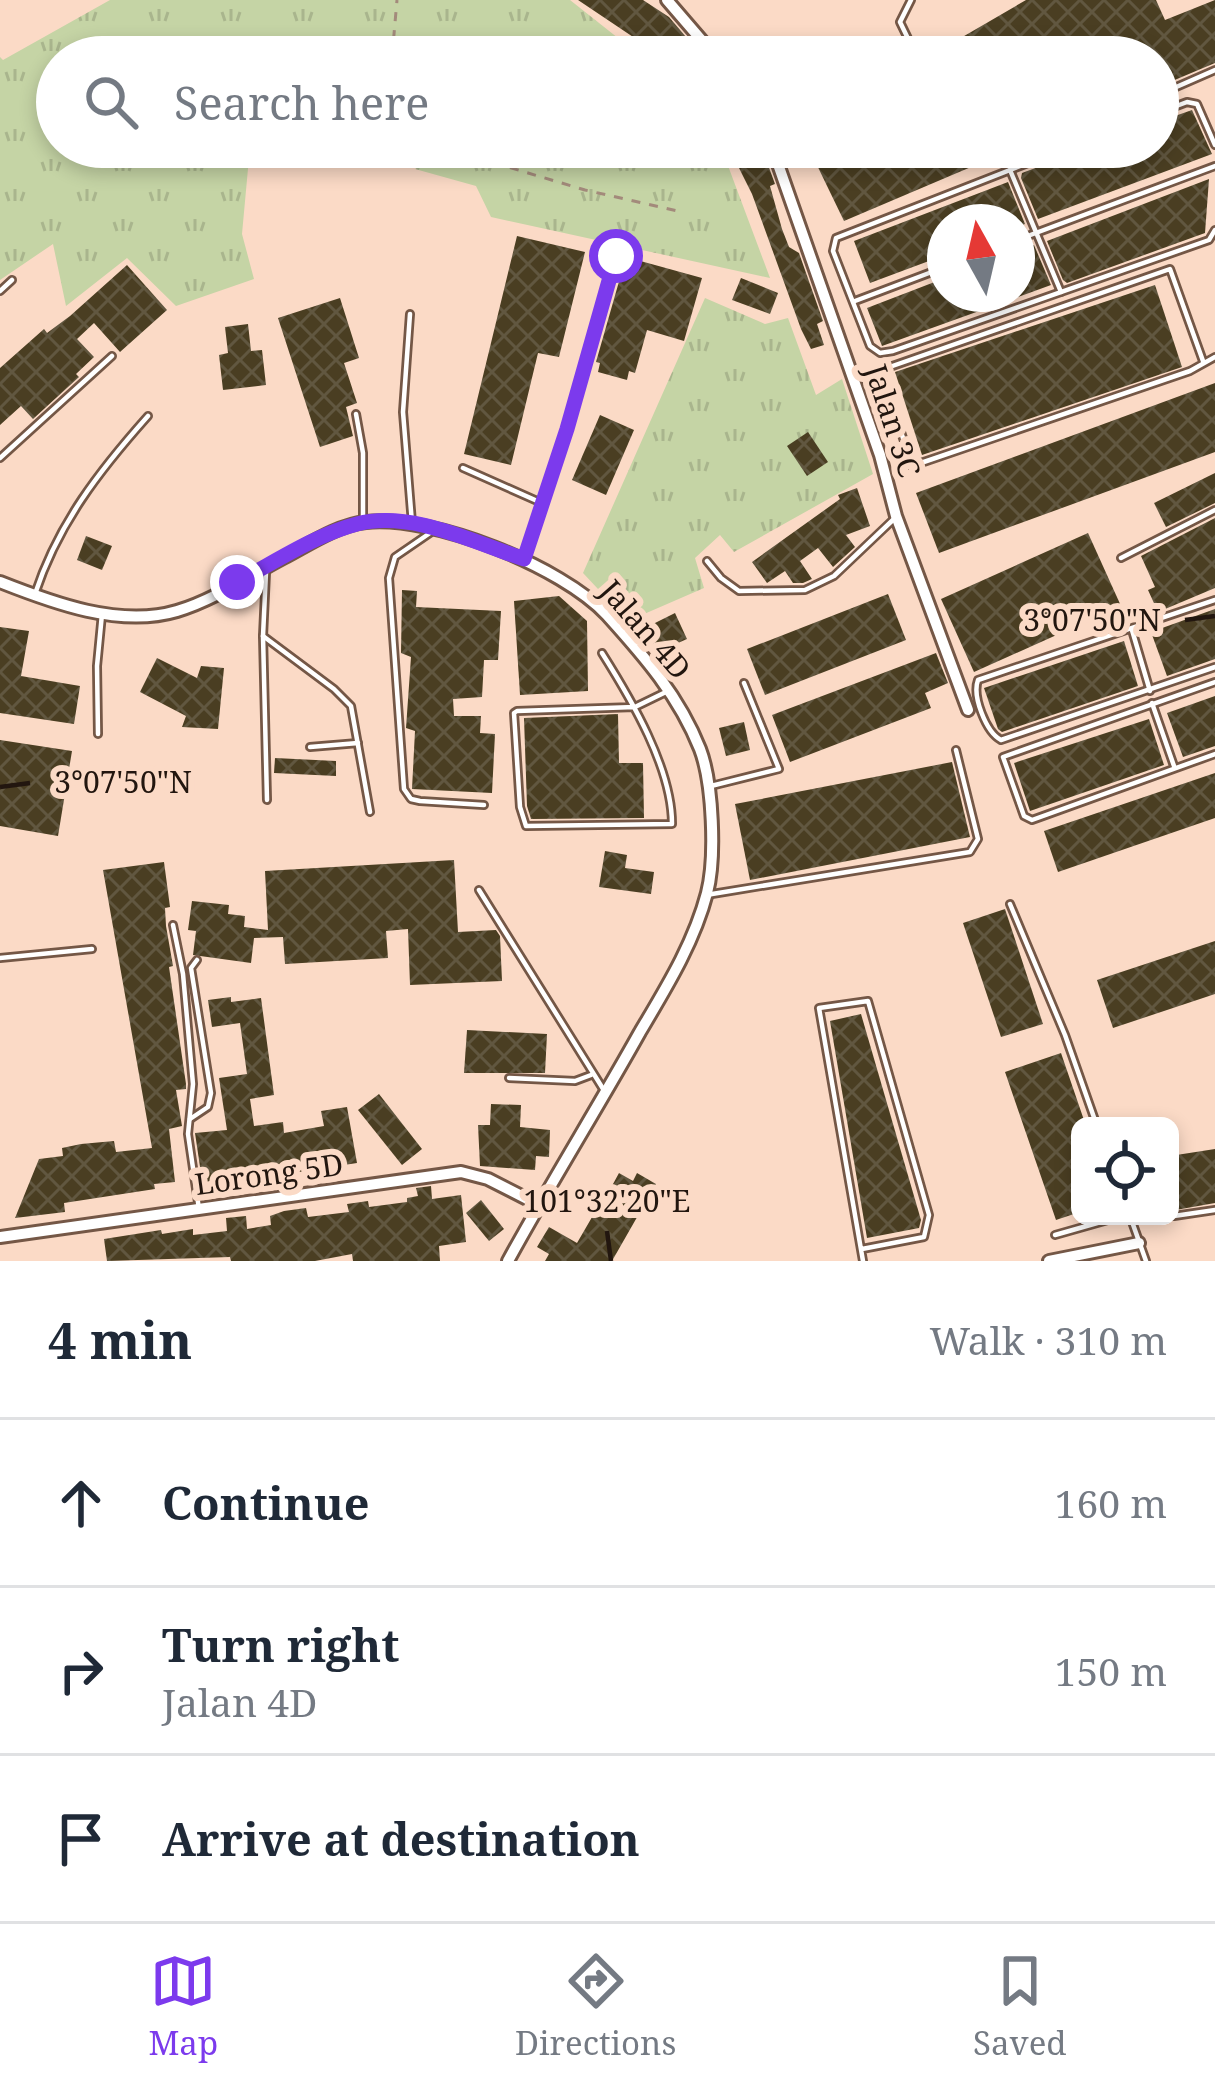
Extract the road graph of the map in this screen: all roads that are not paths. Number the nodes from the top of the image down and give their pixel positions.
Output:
1 (667, 0) edge
2 (911, 0) edge
3 (698, 36) edge
4 (907, 36) edge
5 (1215, 70) edge
6 (1179, 86) edge
7 (1179, 105) edge
8 (1215, 145) edge
9 (1215, 166) edge
10 (779, 168) edge
11 (1015, 168) edge
12 (1010, 170) junction
13 (1215, 230) edge
14 (1036, 233) junction
15 (616, 256) dead end
16 (927, 274) edge
17 (13, 280) dead end
18 (0, 291) edge
19 (1061, 292) junction
20 (853, 302) junction
21 (410, 314) dead end
22 (112, 356) dead end
23 (1215, 357) edge
24 (1204, 361) junction
25 (356, 414) dead end
26 (148, 416) dead end
27 (0, 458) edge
28 (463, 468) dead end
29 (544, 504) junction
30 (1215, 510) edge
31 (896, 516) junction
32 (363, 522) junction
33 (412, 523) junction
34 (435, 530) junction
35 (1121, 558) dead end
36 (524, 559) junction
37 (707, 561) dead end
38 (266, 567) junction
39 (0, 582) edge
40 (35, 594) junction
41 (1215, 600) edge
42 (102, 614) junction
43 (1132, 630) junction
44 (263, 636) junction
45 (602, 653) dead end
46 (1215, 667) edge
47 (1215, 682) edge
48 (744, 683) dead end
49 (670, 690) junction
50 (1150, 691) junction
51 (1152, 704) junction
52 (635, 707) junction
53 (968, 710) dead end
54 (98, 734) dead end
55 (358, 742) junction
56 (310, 747) dead end
57 (956, 750) dead end
58 (1215, 754) edge
59 (1174, 768) junction
60 (708, 788) junction
61 (267, 800) dead end
62 (484, 806) dead end
63 (370, 812) dead end
64 (478, 890) dead end
65 (706, 895) junction
66 (1010, 904) dead end
67 (172, 925) dead end
68 (92, 949) dead end
69 (0, 958) edge
70 (197, 960) dead end
71 (591, 1076) junction
72 (509, 1078) dead end
73 (605, 1092) junction
74 (1094, 1117) edge
75 (190, 1119) junction
76 (538, 1205) junction
77 (199, 1209) junction
78 (1215, 1210) edge
79 (1179, 1215) edge
80 (1092, 1225) edge
81 (1130, 1225) edge
82 (1055, 1235) dead end
83 (0, 1237) edge
84 (1139, 1244) junction
85 (862, 1249) junction
86 (508, 1261) edge
87 (863, 1261) edge
88 (1049, 1261) edge
89 (1146, 1261) edge

1 - 3 street
2 - 4 lane
5 - 6 lane
7 - 8 lane
9 - 14 lane
10 - 31 street, Jalan 3C
11 - 12 lane
12 - 14 lane
12 - 20 lane
13 - 19 lane
14 - 19 lane
15 - 29 lane
16 - 20 lane
17 - 18 lane
19 - 20 lane
21 - 33 lane
22 - 27 lane
23 - 24 lane
24 - 24 lane
25 - 32 lane
26 - 40 lane
28 - 29 lane
29 - 36 lane
30 - 35 lane
31 - 37 lane
31 - 53 street, Jalan 3C
32 - 33 street, Jalan 4D
32 - 38 street, Jalan 4D
33 - 34 street, Jalan 4D
34 - 36 street, Jalan 4D
34 - 62 lane
36 - 49 street, Jalan 4D
38 - 42 street, Jalan 4D
38 - 44 lane
39 - 40 street, Jalan 4D
40 - 42 street, Jalan 4D
41 - 43 lane
42 - 54 lane
43 - 50 lane
43 - 50 lane
44 - 55 lane
44 - 61 lane
45 - 52 lane
46 - 50 lane
47 - 51 lane
48 - 60 lane
49 - 52 lane
49 - 60 street, Jalan 4D
51 - 59 lane
51 - 59 lane
52 - 52 lane
55 - 56 lane
55 - 63 lane
57 - 65 lane
58 - 59 lane
60 - 65 street, Jalan 4D
64 - 71 lane
65 - 73 street, Jalan 4D
66 - 74 lane
67 - 75 lane
68 - 69 lane
70 - 75 lane
71 - 72 lane
71 - 73 lane
73 - 76 street, Jalan 4D
75 - 77 lane
76 - 77 street, Lorong 5D
76 - 86 street, Jalan 4D
77 - 83 street, Lorong 5D
78 - 79 lane
80 - 82 lane
81 - 84 lane
84 - 88 street
84 - 89 lane
85 - 85 lane
85 - 87 lane

